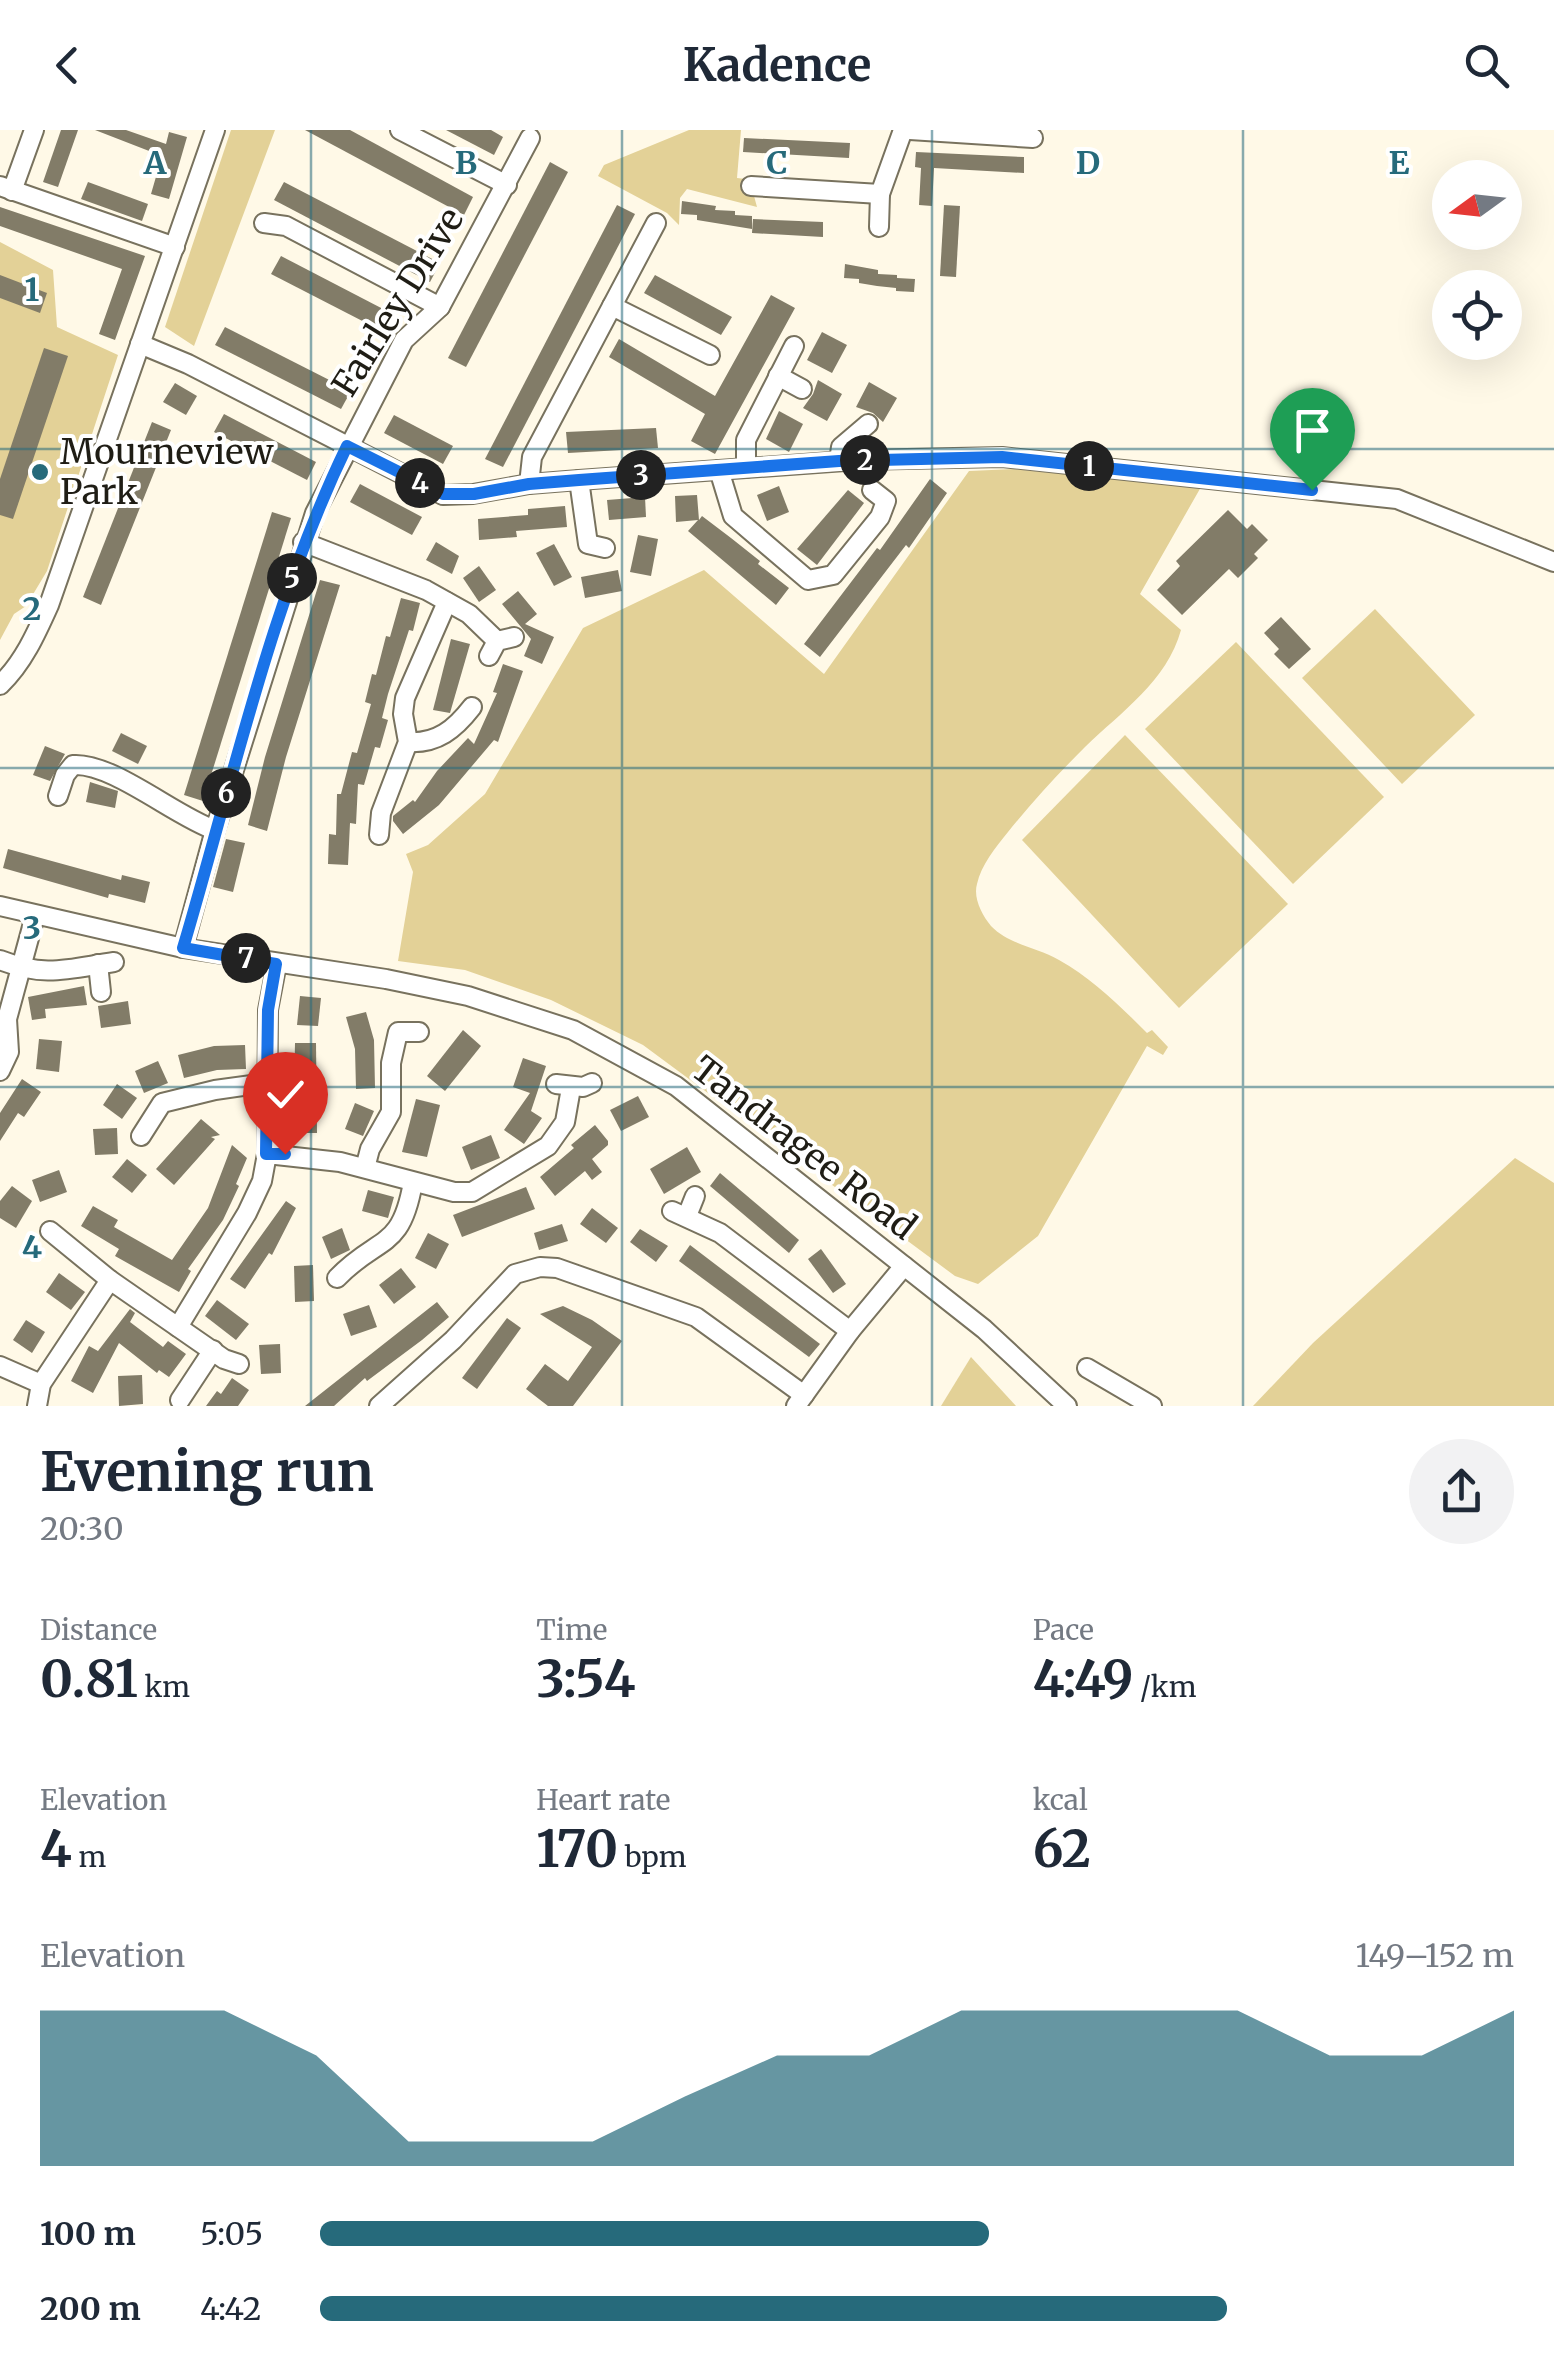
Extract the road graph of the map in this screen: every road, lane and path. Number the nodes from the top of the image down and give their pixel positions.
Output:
1 (34, 130) edge
2 (215, 130) edge
3 (400, 130) edge
4 (906, 130) edge
5 (530, 138) dead end
6 (1034, 138) dead end
7 (507, 185) junction
8 (752, 186) dead end
9 (6, 189) edge
10 (880, 194) junction
11 (656, 222) dead end
12 (264, 223) dead end
13 (879, 227) dead end
14 (174, 247) junction
15 (612, 306) junction
16 (440, 307) junction
17 (140, 344) junction
18 (794, 346) dead end
19 (710, 355) dead end
20 (778, 376) junction
21 (802, 389) dead end
22 (868, 424) dead end
23 (347, 446) junction
24 (839, 461) junction
25 (746, 468) junction
26 (719, 470) junction
27 (579, 480) junction
28 (529, 484) junction
29 (872, 490) dead end
30 (303, 542) junction
31 (605, 548) dead end
32 (1554, 562) edge
33 (448, 602) junction
34 (500, 645) dead end
35 (0, 685) edge
36 (472, 707) dead end
37 (408, 742) junction
38 (58, 796) dead end
39 (215, 830) junction
40 (380, 835) dead end
41 (0, 906) edge
42 (35, 916) junction
43 (183, 948) junction
44 (0, 960) edge
45 (276, 964) junction
46 (22, 969) junction
47 (101, 992) dead end
48 (420, 1032) dead end
49 (0, 1072) edge
50 (265, 1083) junction
51 (592, 1083) dead end
52 (141, 1136) dead end
53 (266, 1154) junction
54 (365, 1168) junction
55 (413, 1182) junction
56 (696, 1196) dead end
57 (50, 1231) dead end
58 (904, 1266) junction
59 (338, 1278) dead end
60 (110, 1280) junction
61 (178, 1327) junction
62 (850, 1331) junction
63 (214, 1350) junction
64 (239, 1364) dead end
65 (0, 1366) edge
66 (1088, 1368) dead end
67 (41, 1384) junction
68 (180, 1400) dead end
69 (800, 1400) edge
70 (38, 1406) edge
71 (379, 1406) edge
72 (1067, 1406) edge
73 (1152, 1406) edge

1 - 9 street
2 - 14 street
3 - 7 street
4 - 6 street
4 - 10 street
5 - 7 street, Fairley Drive
7 - 16 street, Fairley Drive
8 - 10 street
9 - 14 street
10 - 13 street
11 - 15 street
12 - 16 street
14 - 17 street
15 - 19 street
15 - 28 street
16 - 23 street, Fairley Drive
17 - 23 street
17 - 35 street
18 - 20 street
20 - 21 street
20 - 25 street
22 - 24 street
23 - 28 street
23 - 30 street, Fairley Drive
24 - 25 street
24 - 32 street
25 - 26 street
26 - 27 street
26 - 29 street
27 - 28 street
27 - 31 street
30 - 33 street
30 - 39 street, Fairley Drive
33 - 34 street
33 - 37 street
36 - 37 street
37 - 40 street
38 - 39 street
39 - 43 street, Fairley Drive
41 - 42 street, Tandragee Road
42 - 43 street, Tandragee Road
42 - 46 street
43 - 45 street, Tandragee Road
44 - 46 street
45 - 50 street
45 - 58 street, Tandragee Road
46 - 47 street
46 - 49 street
48 - 54 street
50 - 52 street
50 - 53 street
51 - 55 street
53 - 54 street
53 - 61 street
54 - 55 street
55 - 59 street
56 - 62 street
57 - 60 street
58 - 62 street
58 - 72 street, Tandragee Road
60 - 61 street
60 - 67 street
61 - 63 street
62 - 69 street
63 - 64 street
63 - 68 street
65 - 67 street
66 - 73 street
67 - 70 street
69 - 71 street

